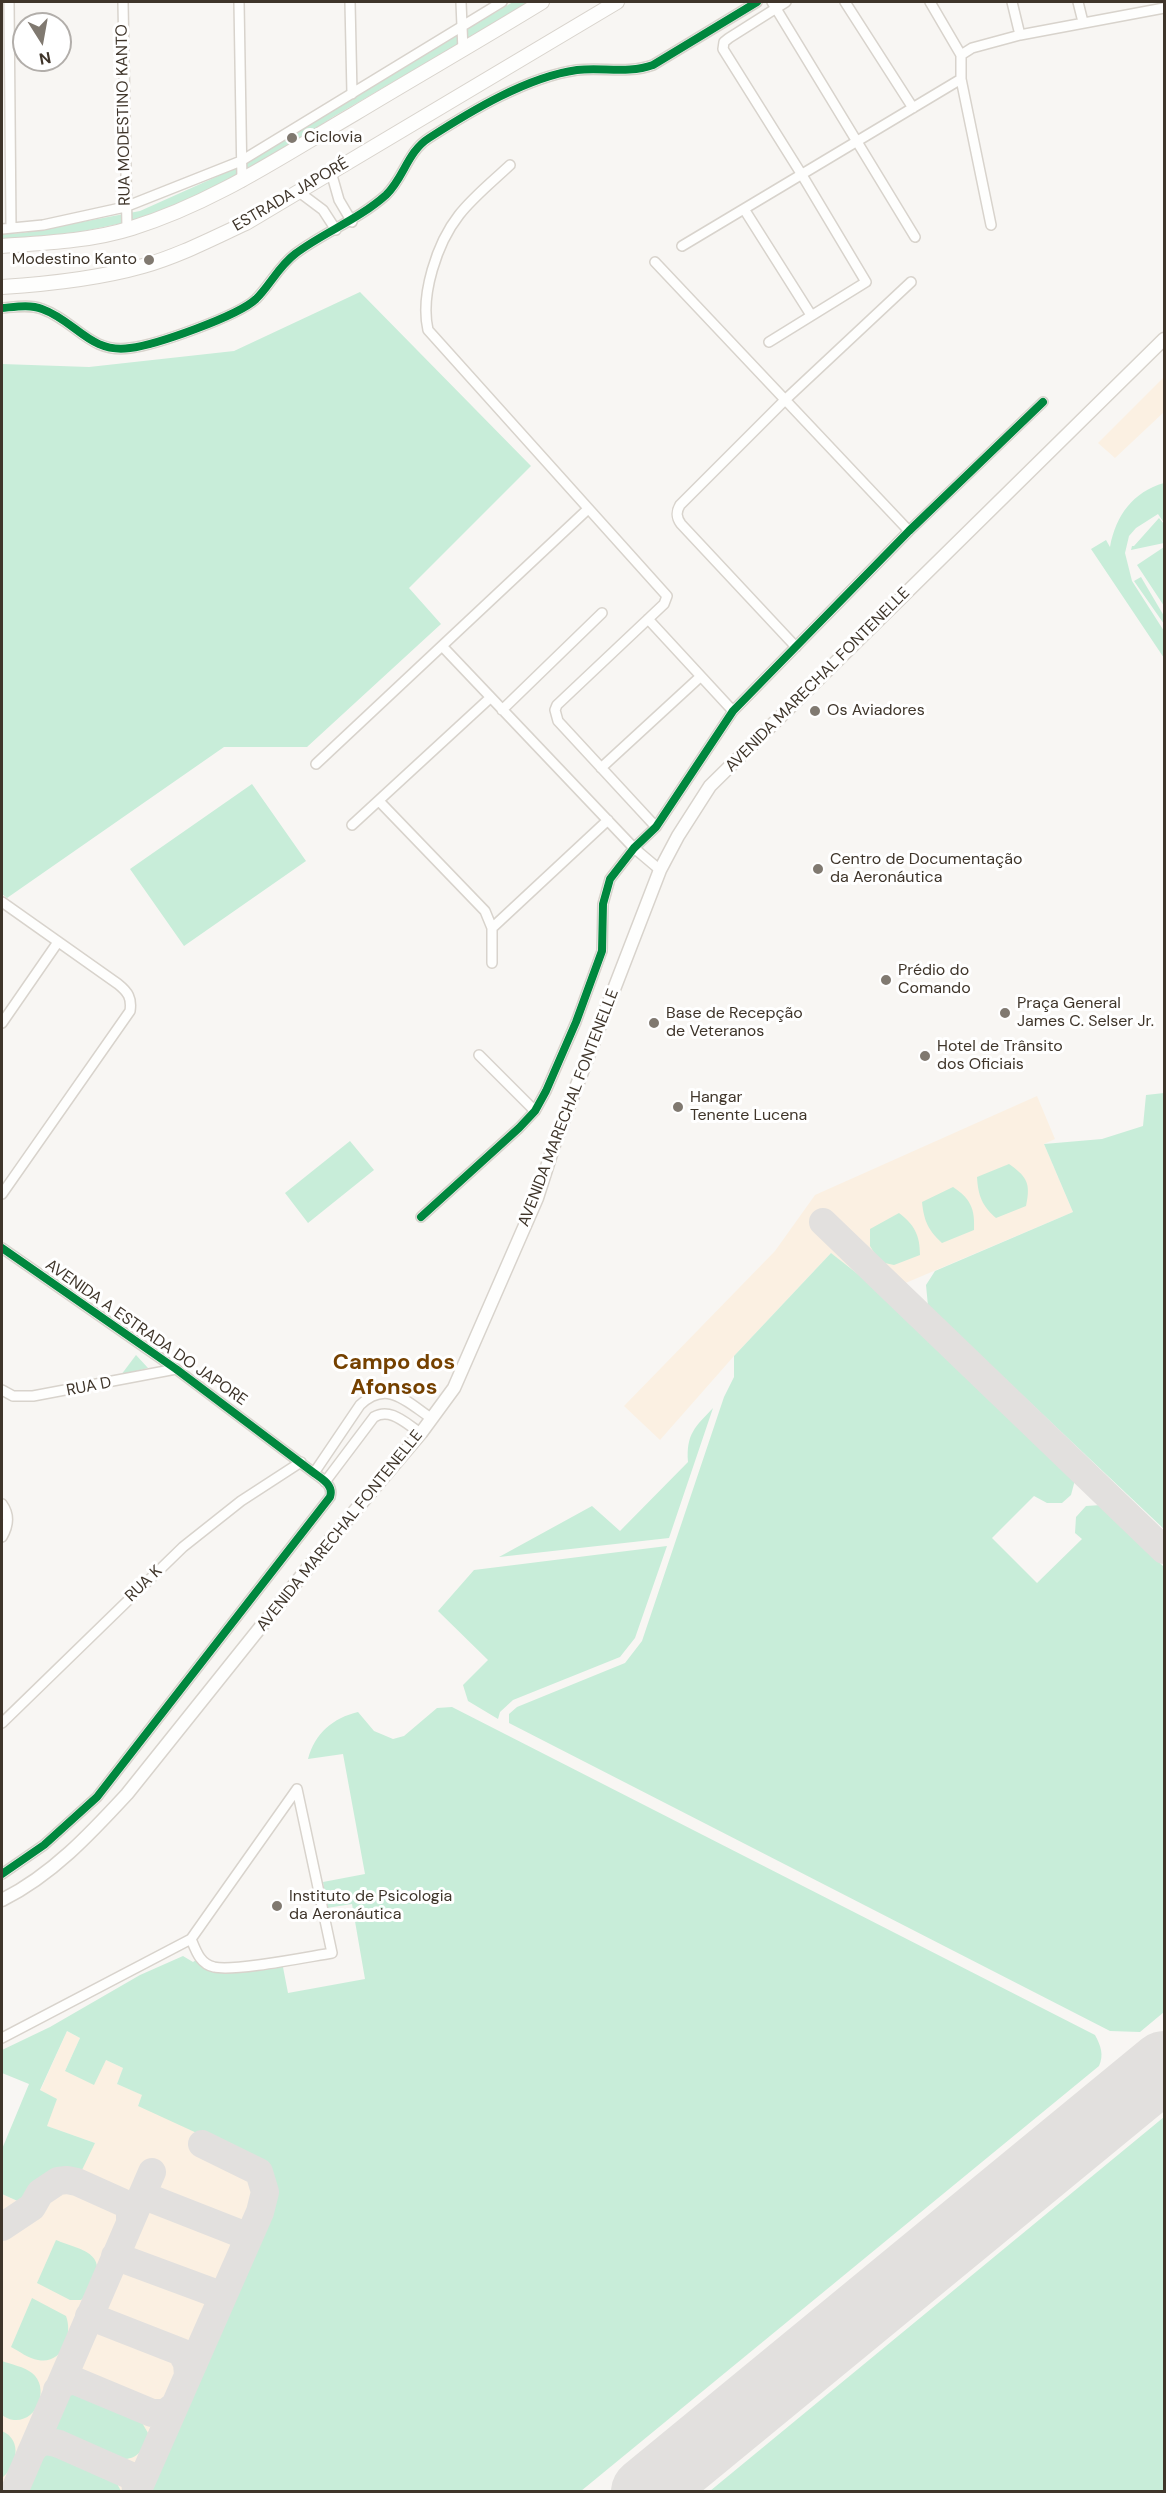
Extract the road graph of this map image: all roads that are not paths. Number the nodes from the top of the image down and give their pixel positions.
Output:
1 (9, 2) edge
2 (123, 2) edge
3 (239, 2) edge
4 (350, 2) edge
5 (461, 2) edge
6 (502, 2) edge
7 (542, 2) edge
8 (617, 2) edge
9 (757, 2) edge
10 (786, 2) edge
11 (844, 2) edge
12 (930, 2) edge
13 (1012, 2) edge
14 (1078, 2) edge
15 (1142, 2) edge
16 (774, 5) edge
17 (1164, 8) edge
18 (1144, 12) junction
19 (1083, 22) junction
20 (461, 27) junction
21 (1020, 35) junction
22 (463, 51) junction
23 (961, 55) junction
24 (961, 79) junction
25 (352, 94) junction
26 (913, 108) junction
27 (857, 142) junction
28 (241, 161) junction
29 (510, 165) dead end
30 (331, 172) junction
31 (802, 175) junction
32 (242, 182) junction
33 (299, 192) junction
34 (125, 207) junction
35 (744, 209) junction
36 (352, 222) junction
37 (991, 225) dead end
38 (6, 229) edge
39 (127, 230) junction
40 (336, 230) junction
41 (915, 237) dead end
42 (2, 246) edge
43 (682, 246) dead end
44 (655, 262) dead end
45 (911, 282) dead end
46 (2, 287) edge
47 (2, 308) edge
48 (812, 315) junction
49 (1164, 339) edge
50 (769, 342) dead end
51 (786, 399) junction
52 (1043, 402) dead end
53 (588, 509) junction
54 (909, 531) junction
55 (602, 613) dead end
56 (648, 619) junction
57 (442, 646) junction
58 (796, 646) junction
59 (700, 677) junction
60 (490, 698) junction
61 (502, 710) junction
62 (733, 711) junction
63 (316, 764) dead end
64 (601, 768) junction
65 (379, 801) junction
66 (608, 820) junction
67 (352, 825) dead end
68 (656, 827) junction
69 (634, 849) junction
70 (660, 870) junction
71 (2, 902) edge
72 (492, 928) junction
73 (58, 942) junction
74 (492, 963) dead end
75 (2, 1023) edge
76 (479, 1055) dead end
77 (535, 1111) junction
78 (2, 1194) edge
79 (421, 1217) dead end
80 (2, 1248) edge
81 (176, 1370) junction
82 (2, 1390) edge
83 (376, 1394) junction
84 (381, 1413) junction
85 (431, 1418) junction
86 (421, 1433) junction
87 (333, 1444) junction
88 (347, 1454) junction
89 (301, 1462) junction
90 (314, 1473) junction
91 (328, 1484) junction
92 (2, 1504) edge
93 (2, 1537) edge
94 (2, 1723) edge
95 (2, 1874) edge
96 (2, 1900) edge
97 (191, 1939) junction
98 (2, 2038) edge

1 - 38 street
2 - 34 street, RUA MODESTINO KANTO
3 - 28 street
4 - 25 street
5 - 20 street
6 - 20 street
7 - 22 main road
8 - 30 main road, ESTRADA JAPORÉ
9 - 36 street
10 - 16 street
11 - 26 street
12 - 23 street
13 - 21 street
14 - 19 street
15 - 18 street
16 - 27 street
16 - 31 street
17 - 18 street
18 - 19 street
19 - 21 street
20 - 22 street
20 - 25 street
21 - 23 street
22 - 32 main road
23 - 24 street
24 - 26 street
24 - 37 street
25 - 28 street
26 - 27 street
27 - 31 street
27 - 41 street
28 - 32 street
28 - 34 street
29 - 53 street
30 - 33 main road, ESTRADA JAPORÉ
30 - 36 street
31 - 35 street
31 - 48 street
32 - 39 main road
33 - 40 street
33 - 46 main road, ESTRADA JAPORÉ
34 - 38 street
34 - 39 street, RUA MODESTINO KANTO
35 - 43 street
35 - 48 street
36 - 40 street
39 - 42 main road
40 - 47 street
44 - 51 street
45 - 51 street
48 - 50 street
49 - 70 main road, AVENIDA MARECHAL FONTENELLE
51 - 54 street
51 - 58 street
52 - 54 street
53 - 56 street
53 - 57 street
54 - 58 street
55 - 61 street
56 - 59 street
56 - 64 street
57 - 60 street
57 - 63 street
58 - 62 street
59 - 62 street
59 - 64 street
60 - 61 street
60 - 65 street
61 - 66 street
62 - 68 street
64 - 68 street
65 - 67 street
65 - 72 street
66 - 69 street
66 - 72 street
68 - 69 street
69 - 70 street
69 - 77 street
70 - 85 main road, AVENIDA MARECHAL FONTENELLE
71 - 73 street
72 - 74 street
73 - 75 street
73 - 78 street
76 - 77 street
77 - 79 street
80 - 81 street, AVENIDA A ESTRADA DO JAPORE
81 - 82 street, RUA D
81 - 89 street, AVENIDA A ESTRADA DO JAPORE
83 - 84 street
83 - 85 street
83 - 87 street
84 - 86 street
84 - 88 street
85 - 86 main road, AVENIDA MARECHAL FONTENELLE
86 - 96 main road, AVENIDA MARECHAL FONTENELLE
87 - 88 street
87 - 90 street
88 - 91 street
89 - 90 street, AVENIDA A ESTRADA DO JAPORE
89 - 94 street, RUA K
90 - 91 street, AVENIDA A ESTRADA DO JAPORE
91 - 95 street
92 - 93 street
97 - 97 street
97 - 98 street

